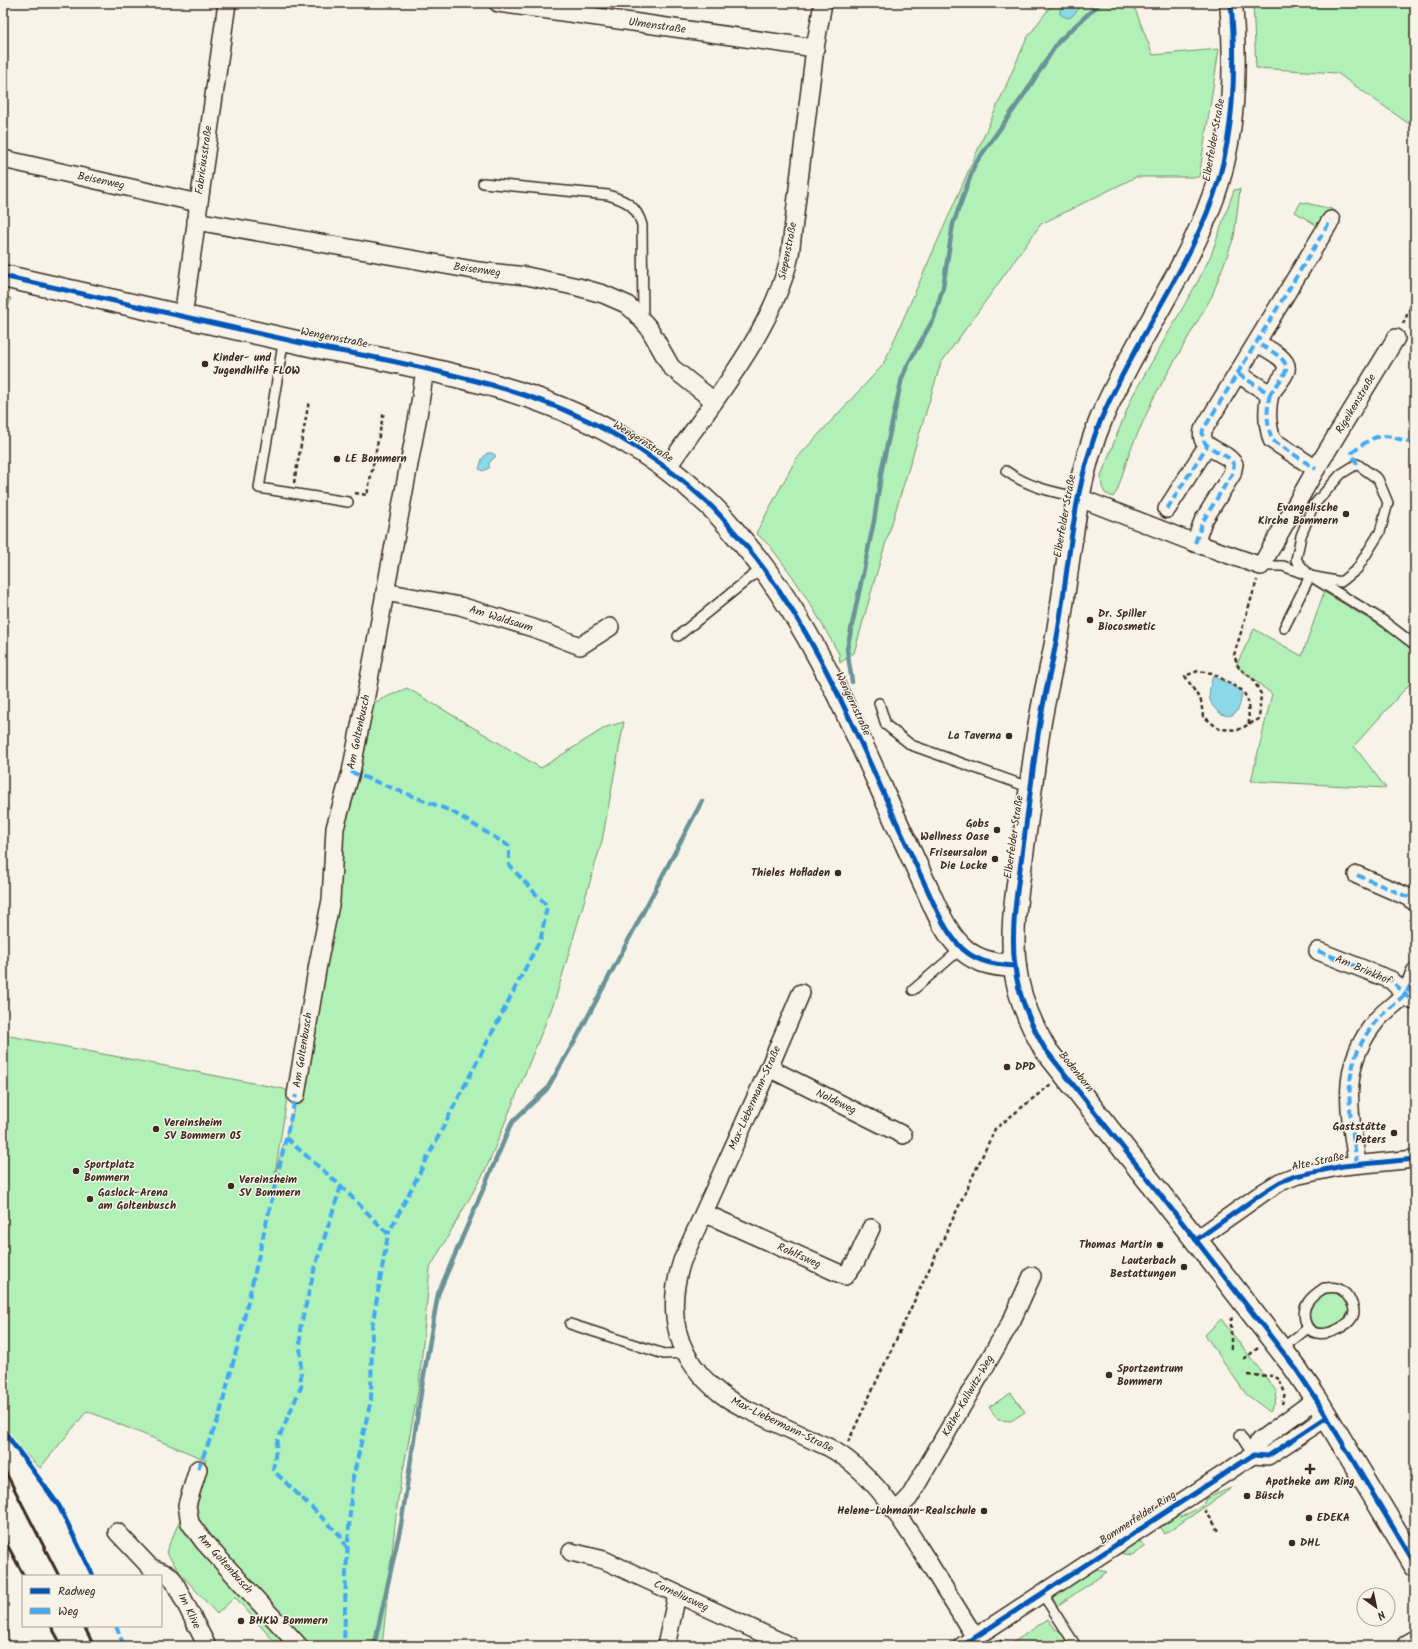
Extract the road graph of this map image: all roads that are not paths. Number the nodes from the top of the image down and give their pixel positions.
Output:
1 (227, 3) edge
2 (498, 3) edge
3 (823, 3) edge
4 (1231, 3) edge
5 (815, 48) junction
6 (3, 159) edge
7 (483, 183) dead end
8 (198, 202) junction
9 (1331, 220) dead end
10 (196, 221) junction
11 (3, 276) edge
12 (183, 317) junction
13 (643, 319) junction
14 (284, 338) junction
15 (1396, 338) road end
16 (1257, 343) junction
17 (425, 369) junction
18 (1238, 374) junction
19 (1270, 394) junction
20 (714, 401) junction
21 (1206, 446) junction
22 (667, 468) junction
23 (1316, 469) junction
24 (1006, 471) dead end
25 (1077, 497) junction
26 (348, 502) road end
27 (1167, 509) dead end
28 (1195, 543) junction
29 (1261, 566) junction
30 (764, 568) junction
31 (1310, 576) junction
32 (385, 592) junction
33 (610, 627) dead end
34 (1284, 628) dead end
35 (678, 636) dead end
36 (1415, 645) edge
37 (879, 703) dead end
38 (1031, 788) junction
39 (1357, 876) dead end
40 (1415, 902) edge
41 (962, 948) junction
42 (1318, 951) dead end
43 (1015, 966) junction
44 (1415, 972) edge
45 (913, 990) dead end
46 (801, 993) dead end
47 (1410, 998) edge
48 (769, 1068) junction
49 (296, 1095) dead end
50 (903, 1135) dead end
51 (1415, 1159) edge
52 (1358, 1164) junction
53 (704, 1213) junction
54 (871, 1228) dead end
55 (1196, 1240) junction
56 (1032, 1276) dead end
57 (570, 1324) dead end
58 (1308, 1328) junction
59 (1280, 1350) junction
60 (686, 1353) junction
61 (1316, 1399) junction
62 (1327, 1417) junction
63 (1240, 1434) dead end
64 (1253, 1455) junction
65 (198, 1469) dead end
66 (896, 1510) junction
67 (117, 1532) dead end
68 (571, 1552) dead end
69 (1415, 1564) edge
70 (1042, 1593) junction
71 (677, 1595) junction
72 (1415, 1635) edge
73 (968, 1642) edge
74 (207, 1646) edge
75 (299, 1646) edge
76 (666, 1646) edge
77 (790, 1646) edge
78 (1076, 1646) edge
79 (1402, 1646) edge

1 - 8 street, Fabriciusstraße
2 - 5 street, Ulmenstraße
3 - 5 street, Siepenstraße
4 - 25 main road, Elberfelder Straße
5 - 20 street, Siepenstraße
6 - 8 street, Beisenweg
7 - 13 lane
8 - 10 street, Fabriciusstraße
9 - 16 street
10 - 12 street, Fabriciusstraße
10 - 13 street, Beisenweg
11 - 12 main road, Wengernstraße
12 - 14 main road, Wengernstraße
13 - 20 street, Beisenweg
14 - 17 main road, Wengernstraße
14 - 26 lane
15 - 23 street, Rigeikenstraße
16 - 18 street
16 - 19 street
17 - 22 main road, Wengernstraße
17 - 32 street, Am Goltenbusch
18 - 19 street
18 - 21 street
19 - 23 street
20 - 22 street, Siepenstraße
21 - 27 street
21 - 28 street
22 - 30 main road, Wengernstraße
23 - 29 street, Rigeikenstraße
24 - 25 lane
25 - 28 street
25 - 38 main road, Elberfelder Straße
28 - 29 street
29 - 31 lane
30 - 35 lane
30 - 41 main road, Wengernstraße
31 - 31 lane
31 - 34 lane
31 - 36 lane
32 - 33 street, Am Waldsaum
32 - 49 street, Am Goltenbusch
37 - 38 lane
38 - 43 main road, Elberfelder Straße
39 - 40 street
41 - 43 main road, Wengernstraße
41 - 45 lane
42 - 47 street, Am Brinkhof
43 - 55 main road, Bodenborn
44 - 47 street, Am Brinkhof
46 - 48 street, Max-Liebermann-Straße
47 - 52 street, Am Brinkhof
48 - 50 street, Noldeweg
48 - 53 street, Max-Liebermann-Straße
51 - 52 street, Alte Straße
52 - 55 street, Alte Straße
53 - 54 street, Rohlfsweg
53 - 60 street, Max-Liebermann-Straße
55 - 59 main road, Bodenborn
56 - 66 street, Käthe-Kollwitz-Weg
57 - 60 lane
58 - 58 lane
58 - 59 lane
59 - 61 main road, Bodenborn
60 - 66 street, Max-Liebermann-Straße
61 - 62 main road, Bodenborn
61 - 64 street, Bommerfelder Ring
62 - 64 street, Bommerfelder Ring
62 - 69 main road, Bodenborn
63 - 64 lane
64 - 70 street, Bommerfelder Ring
65 - 75 street, Am Goltenbusch
66 - 73 street, Max-Liebermann-Straße
67 - 74 street, Im Klive
68 - 71 street, Corneliusweg
70 - 73 street, Bommerfelder Ring
70 - 78 lane
71 - 76 street
71 - 77 street, Corneliusweg
72 - 79 lane

